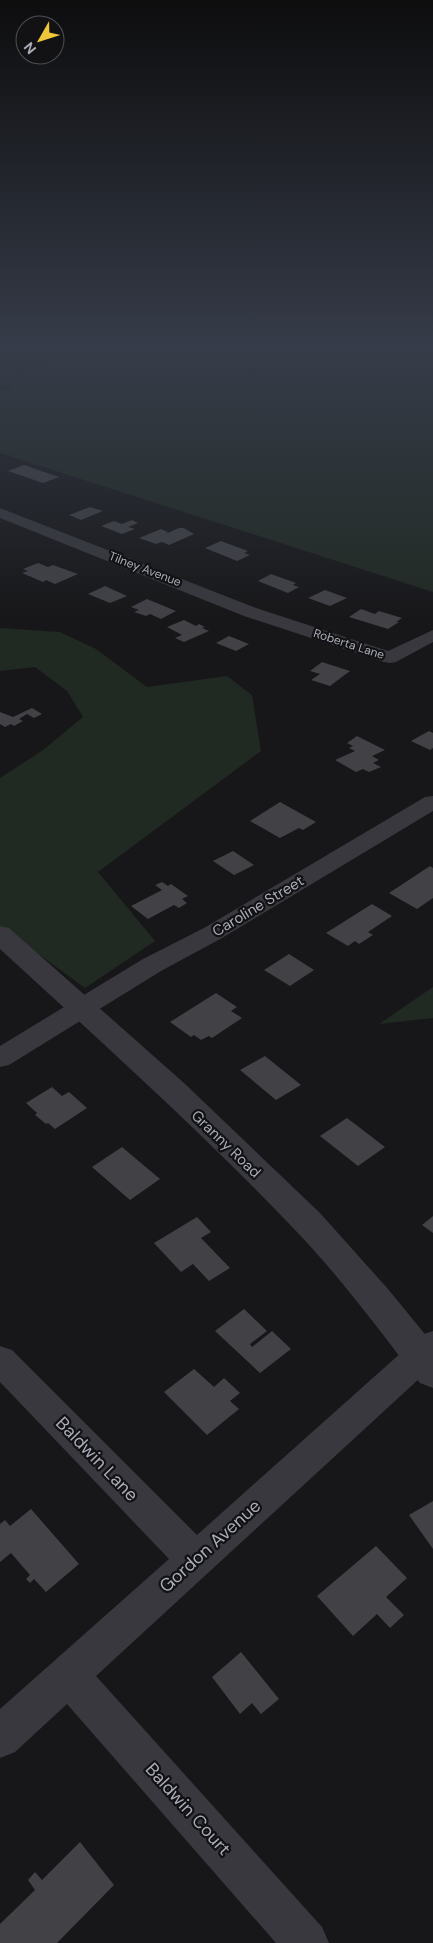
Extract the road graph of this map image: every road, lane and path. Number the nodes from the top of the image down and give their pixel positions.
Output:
1 (0, 512) edge
2 (291, 625) joint
3 (433, 635) edge
4 (433, 802) edge
5 (0, 934) edge
6 (82, 1008) junction
7 (0, 1058) edge
8 (429, 1358) edge
9 (0, 1360) edge
10 (194, 1559) junction
11 (69, 1676) junction
12 (0, 1737) edge
13 (306, 1943) edge

1 - 2 street, Tilney Avenue
2 - 3 street, Roberta Lane
4 - 6 street, Caroline Street
5 - 6 street, Granny Road
6 - 7 street, Caroline Street
6 - 8 street, Granny Road
8 - 10 street, Gordon Avenue
9 - 10 street, Baldwin Lane
10 - 11 street, Gordon Avenue
11 - 12 street, Gordon Avenue
11 - 13 street, Baldwin Court

